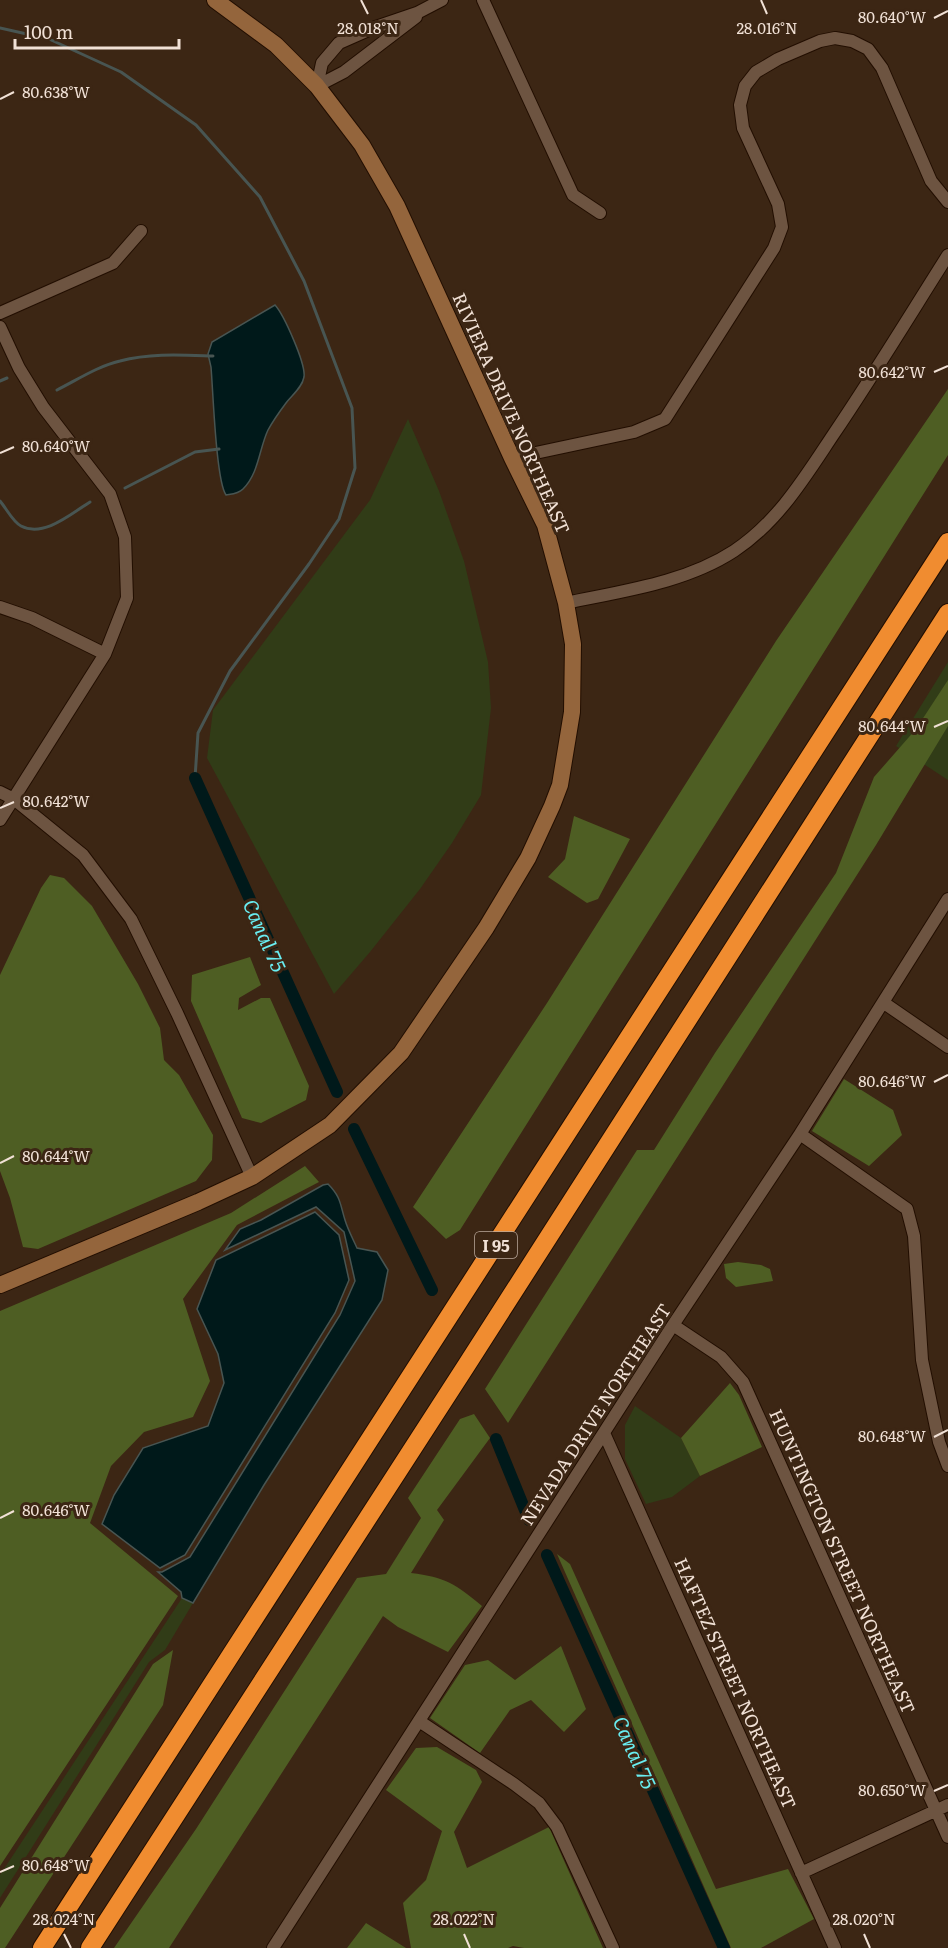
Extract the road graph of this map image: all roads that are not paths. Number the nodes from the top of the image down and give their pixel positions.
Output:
1 (215, 0) edge
2 (442, 0) edge
3 (483, 0) edge
4 (417, 13) junction
5 (317, 86) junction
6 (948, 202) edge
7 (600, 213) dead end
8 (141, 231) dead end
9 (948, 255) edge
10 (0, 313) edge
11 (0, 327) edge
12 (512, 458) junction
13 (948, 542) edge
14 (566, 603) junction
15 (0, 607) edge
16 (948, 613) edge
17 (105, 654) junction
18 (0, 792) edge
19 (14, 799) junction
20 (0, 820) edge
21 (948, 899) edge
22 (884, 1003) junction
23 (948, 1047) edge
24 (800, 1134) junction
25 (252, 1177) junction
26 (0, 1285) edge
27 (673, 1325) junction
28 (604, 1433) junction
29 (948, 1466) edge
30 (419, 1721) junction
31 (948, 1805) edge
32 (936, 1810) junction
33 (948, 1836) edge
34 (801, 1873) junction
35 (42, 1948) edge
36 (90, 1948) edge
37 (273, 1948) edge
38 (613, 1948) edge
39 (835, 1948) edge

1 - 5 street, RIVIERA DRIVE NORTHEAST
2 - 4 street
3 - 7 street
4 - 5 street
4 - 5 street
5 - 12 street, RIVIERA DRIVE NORTHEAST
6 - 12 street
8 - 10 street
9 - 14 street
11 - 17 street
12 - 14 street, RIVIERA DRIVE NORTHEAST
13 - 35 highway, I 95
14 - 25 street, RIVIERA DRIVE NORTHEAST
15 - 17 street
16 - 36 highway, I 95
17 - 19 street
18 - 19 street
19 - 20 street
19 - 25 street
21 - 22 street, NEVADA DRIVE NORTHEAST
22 - 23 street
22 - 24 street, NEVADA DRIVE NORTHEAST
24 - 27 street, NEVADA DRIVE NORTHEAST
24 - 29 street
25 - 26 street, RIVIERA DRIVE NORTHEAST
27 - 28 street, NEVADA DRIVE NORTHEAST
27 - 32 street, HUNTINGTON STREET NORTHEAST
28 - 30 street, NEVADA DRIVE NORTHEAST
28 - 34 street, HAFTEZ STREET NORTHEAST
30 - 37 street, NEVADA DRIVE NORTHEAST
30 - 38 street
31 - 32 street
32 - 33 street, HUNTINGTON STREET NORTHEAST
32 - 34 street
34 - 39 street, HAFTEZ STREET NORTHEAST

